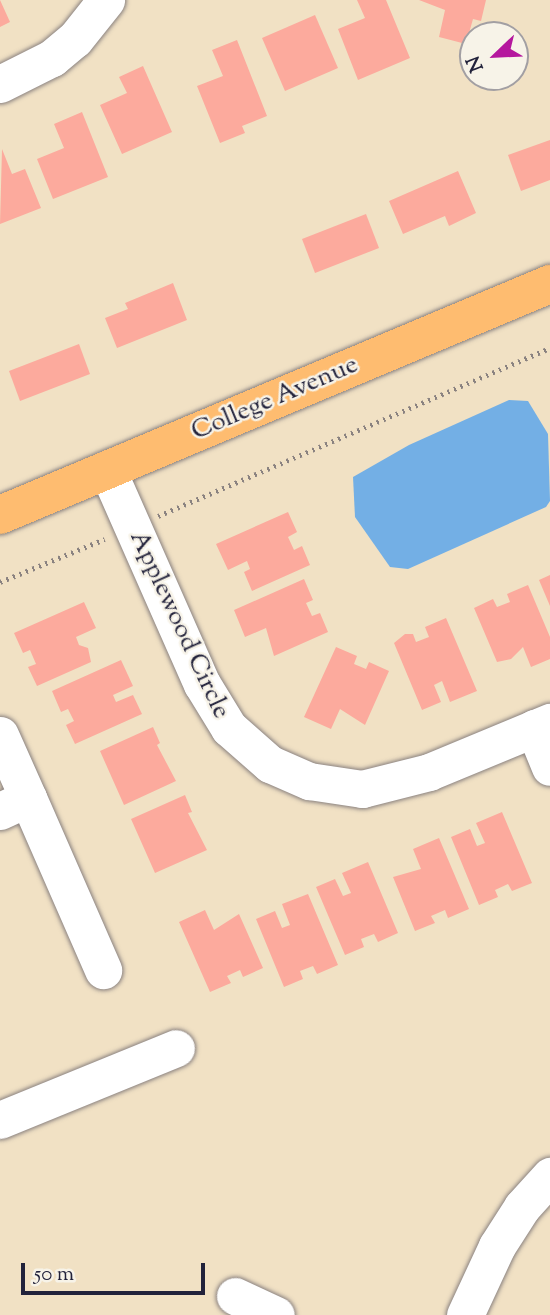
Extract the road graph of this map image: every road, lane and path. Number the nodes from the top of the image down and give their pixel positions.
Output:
1 (106, 0) edge
2 (0, 84) edge
3 (550, 284) edge
4 (550, 348) edge
5 (107, 470) junction
6 (0, 515) edge
7 (147, 521) dead end
8 (112, 536) dead end
9 (0, 582) edge
10 (542, 725) edge
11 (0, 735) edge
12 (550, 767) edge
13 (14, 805) edge
14 (103, 970) dead end
15 (176, 1048) dead end
16 (0, 1120) edge
17 (550, 1176) edge
18 (235, 1296) dead end
19 (276, 1315) edge
20 (465, 1315) edge

1 - 2 street
3 - 5 main road, College Avenue
4 - 7 path
5 - 6 main road, College Avenue
5 - 10 street, Applewood Circle
8 - 9 path
10 - 12 street
11 - 13 street
13 - 14 street
15 - 16 street
17 - 20 street
18 - 19 street

